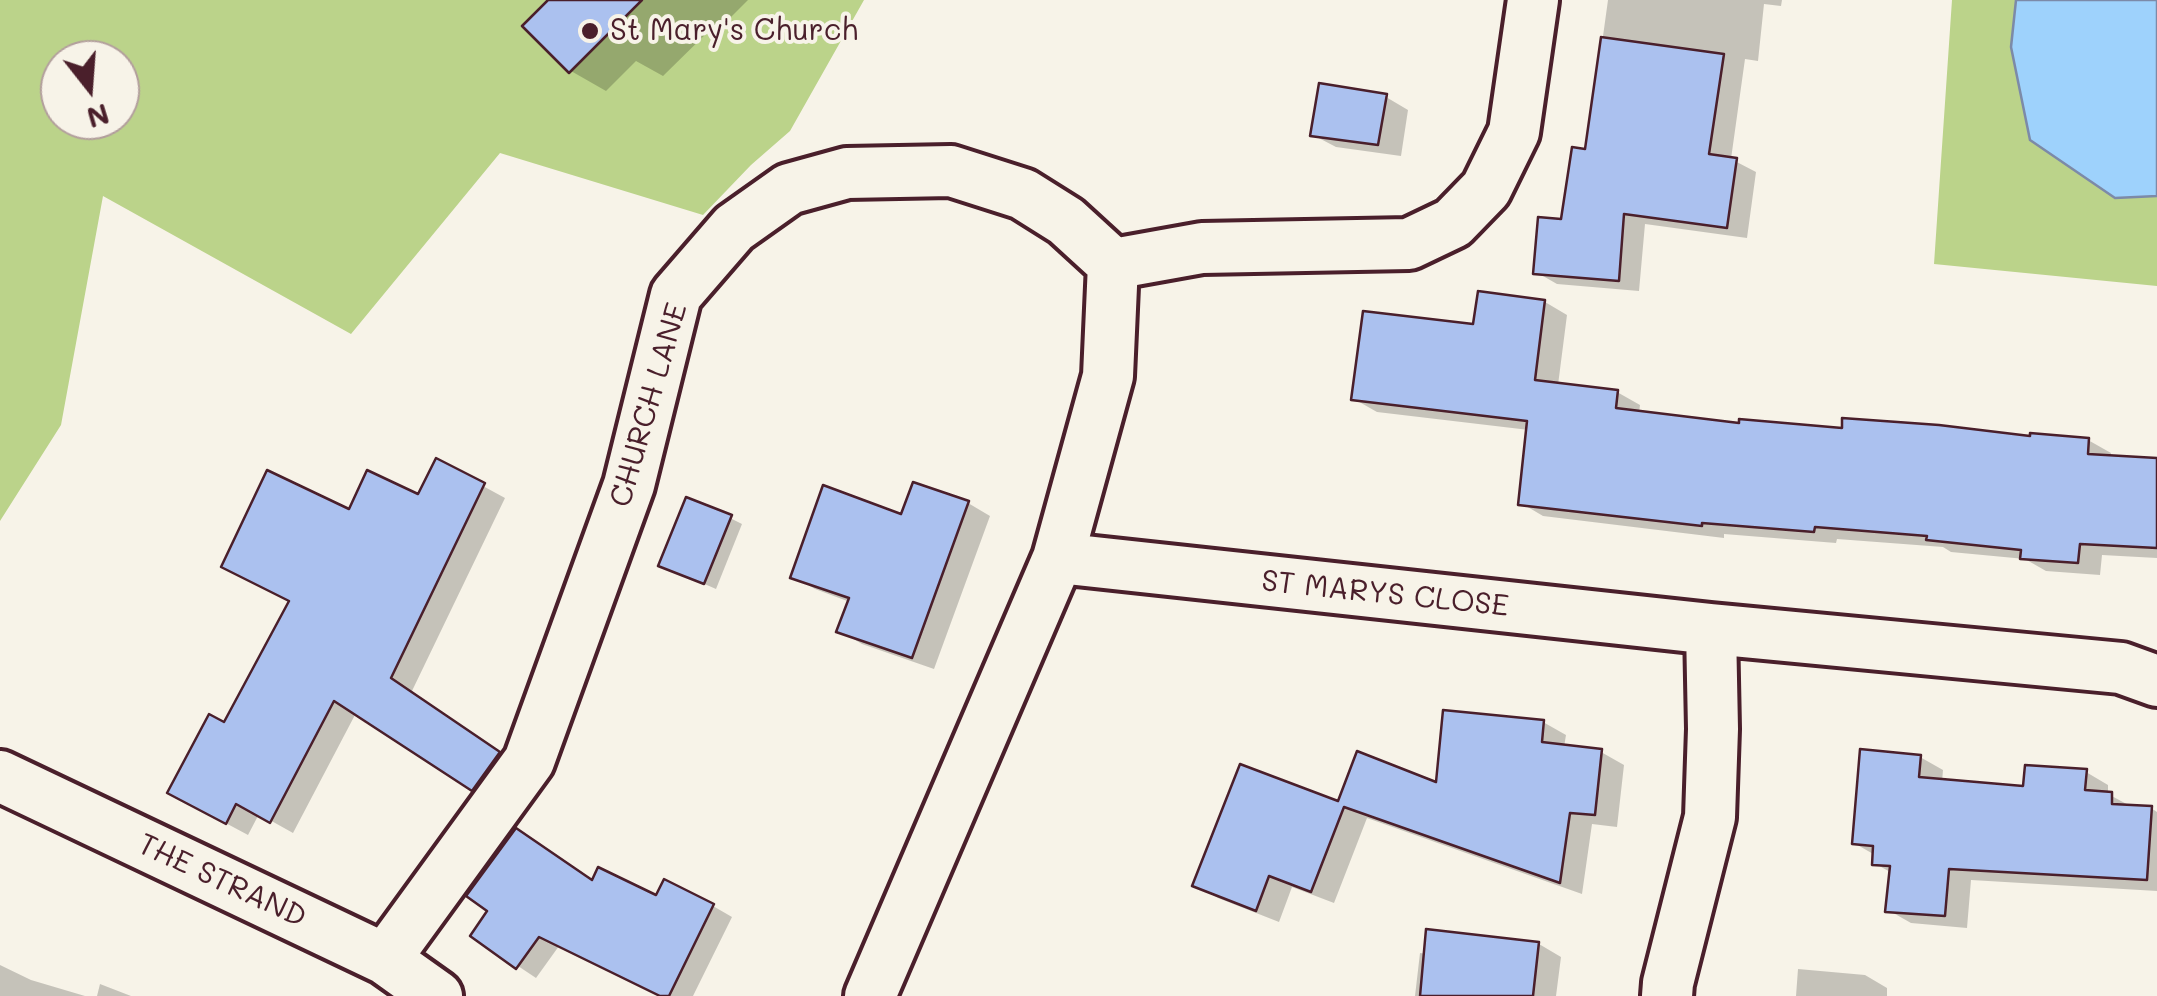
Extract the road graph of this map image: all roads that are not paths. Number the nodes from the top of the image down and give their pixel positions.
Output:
1 (1533, 0) edge
2 (1113, 264) junction
3 (1058, 558) junction
4 (1711, 629) junction
5 (2157, 680) edge
6 (0, 776) edge
7 (385, 959) junction
8 (437, 996) edge
9 (870, 996) edge
10 (1668, 996) edge

1 - 2 street
2 - 3 street
2 - 7 street, CHURCH LANE
3 - 4 street, ST MARYS CLOSE
3 - 9 street
4 - 5 street, ST MARYS CLOSE
4 - 10 street
6 - 7 street, THE STRAND
7 - 8 street, THE STRAND

